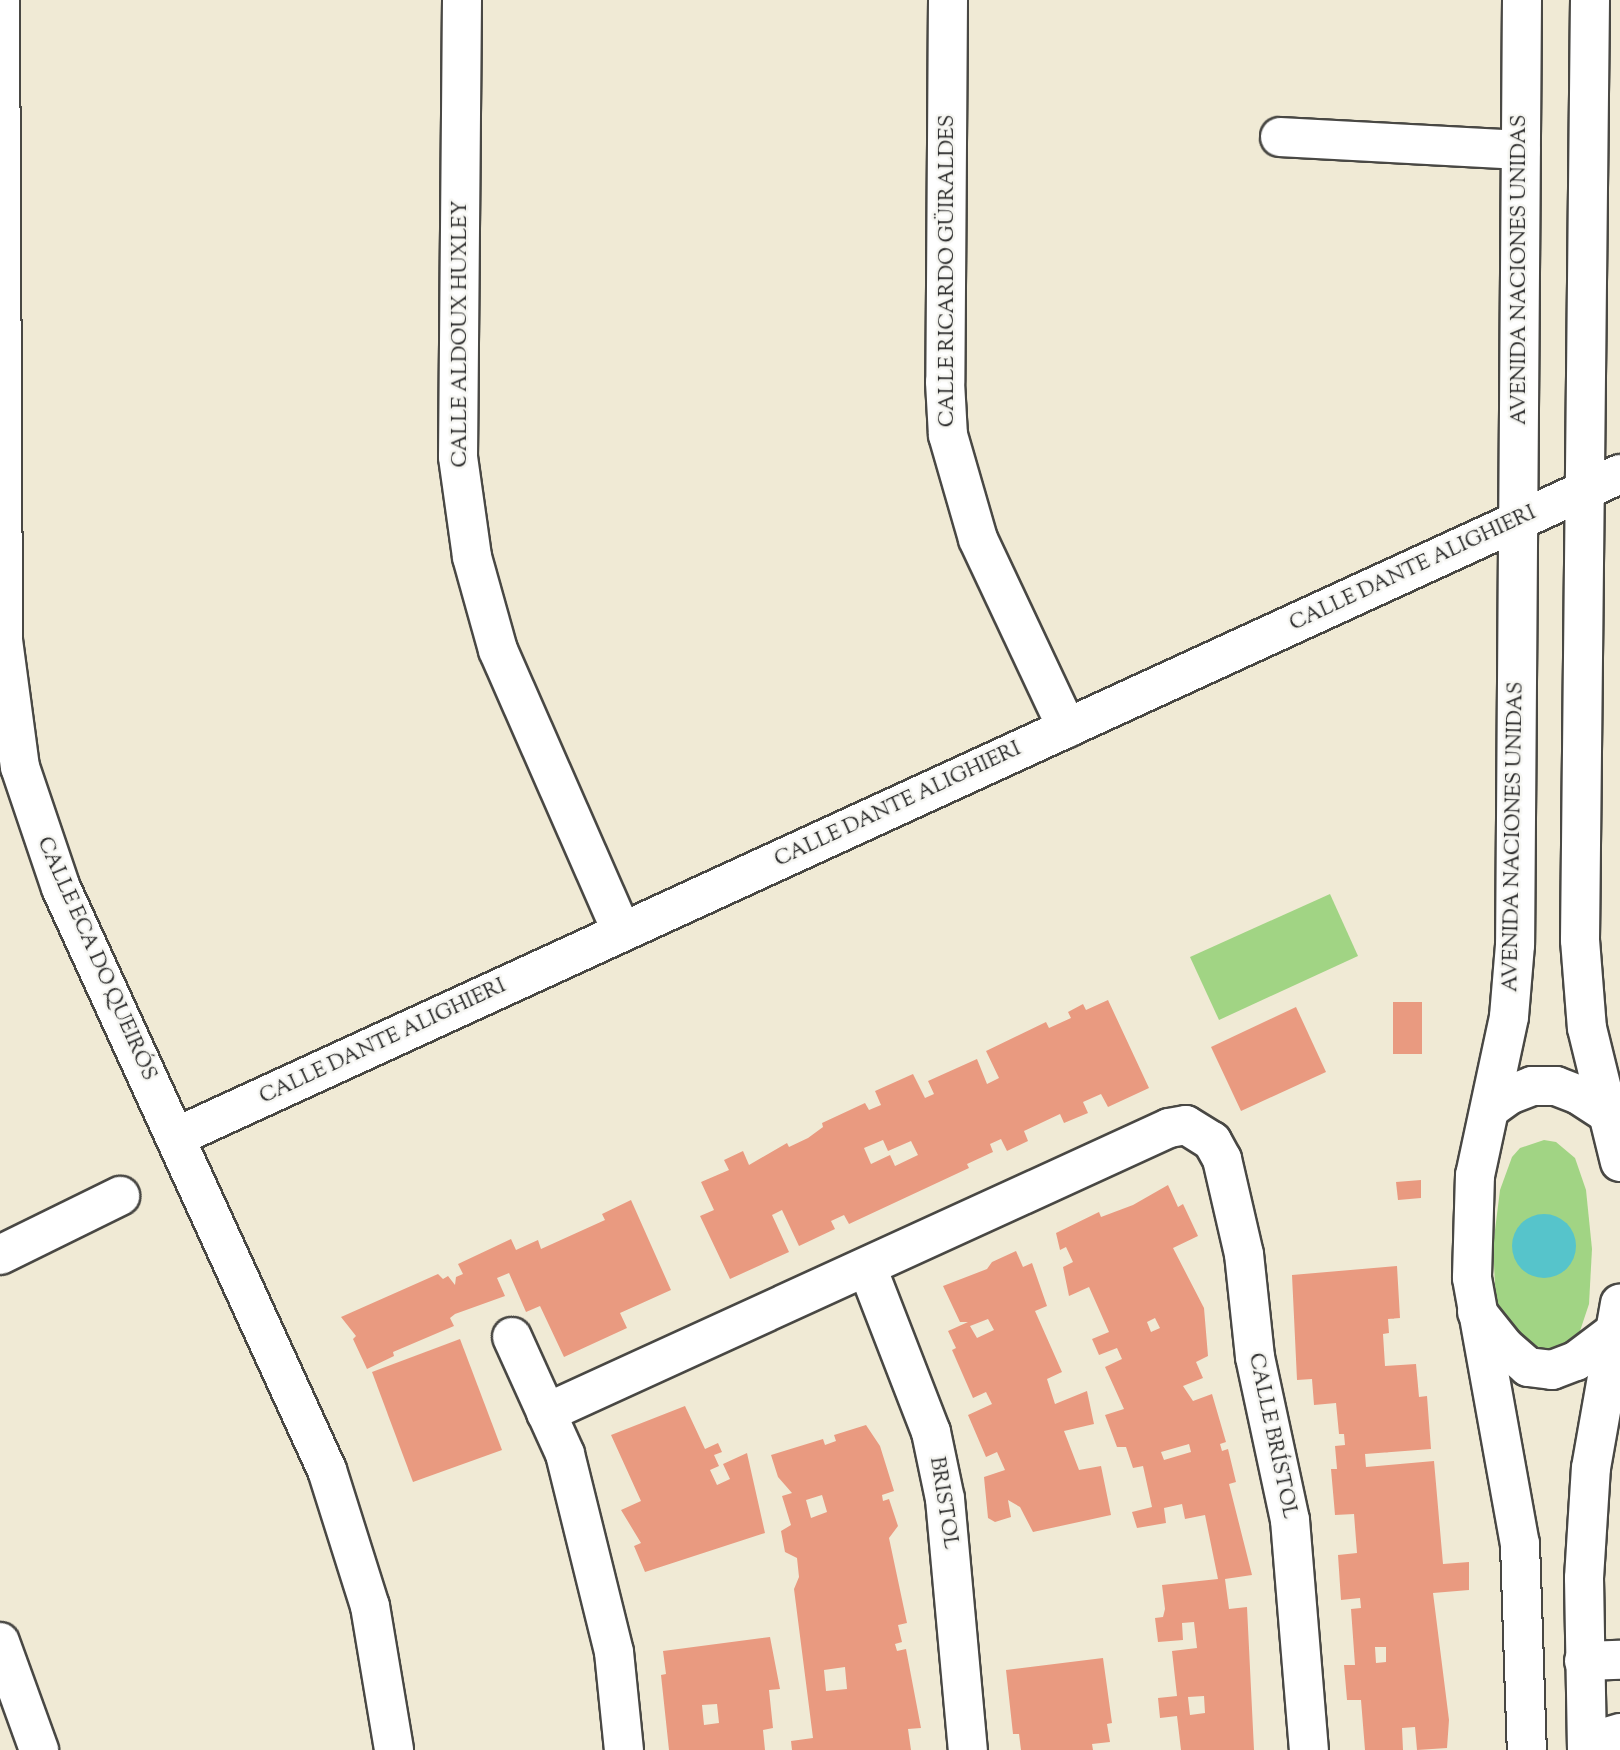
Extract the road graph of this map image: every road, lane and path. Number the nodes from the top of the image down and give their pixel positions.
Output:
1 (0, 0) edge
2 (462, 0) edge
3 (948, 0) edge
4 (1522, 0) edge
5 (1590, 0) edge
6 (1280, 137) dead end
7 (1521, 150) junction
8 (1620, 474) edge
9 (1585, 490) junction
10 (1518, 520) junction
11 (1067, 727) junction
12 (622, 932) junction
13 (1490, 1109) junction
14 (176, 1137) junction
15 (1616, 1138) edge
16 (120, 1196) dead end
17 (0, 1255) edge
18 (867, 1267) junction
19 (1475, 1310) junction
20 (1619, 1317) edge
21 (512, 1337) dead end
22 (546, 1413) junction
23 (0, 1642) edge
24 (1602, 1661) edge
25 (1598, 1742) edge
26 (39, 1750) edge
27 (394, 1750) edge
28 (624, 1750) edge
29 (968, 1750) edge
30 (1309, 1750) edge
31 (1527, 1750) edge

1 - 14 street, CALLE ECA DO QUEIRÓS
2 - 12 street, CALLE ALDOUX HUXLEY
3 - 11 street, CALLE RICARDO GÜIRALDES
4 - 7 street, AVENIDA NACIONES UNIDAS
5 - 9 street
6 - 7 street
7 - 10 street, AVENIDA NACIONES UNIDAS
8 - 9 street, CALLE DANTE ALIGHIERI
9 - 10 street, CALLE DANTE ALIGHIERI
9 - 15 street
10 - 11 street, CALLE DANTE ALIGHIERI
10 - 13 street, AVENIDA NACIONES UNIDAS
11 - 12 street, CALLE DANTE ALIGHIERI
12 - 14 street, CALLE DANTE ALIGHIERI
13 - 15 street
13 - 19 street, AVENIDA NACIONES UNIDAS
14 - 27 street, CALLE ECA DO QUEIRÓS
16 - 17 street
18 - 22 street
18 - 29 street, BRISTOL
18 - 30 street, CALLE BRÍSTOL
19 - 20 street
19 - 31 street, AVENIDA NACIONES UNIDAS
20 - 24 street
21 - 22 street
22 - 28 street
23 - 26 street
24 - 25 street

